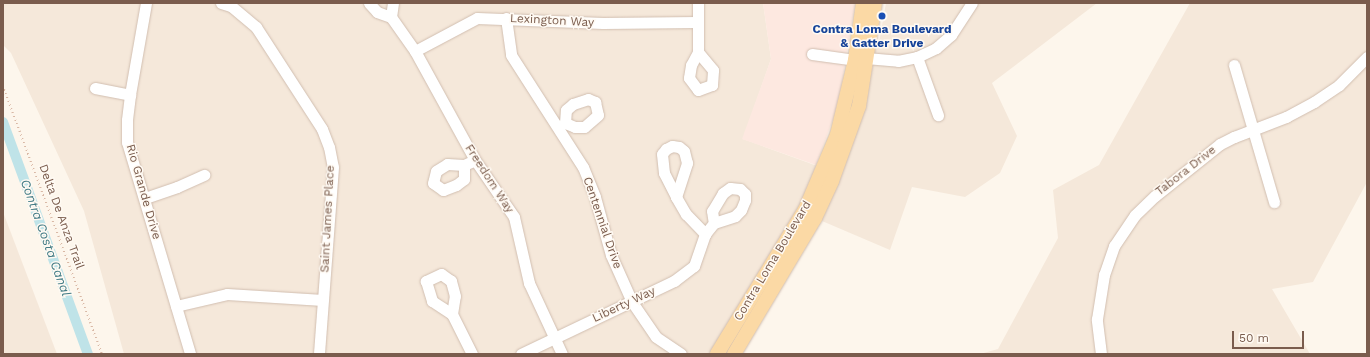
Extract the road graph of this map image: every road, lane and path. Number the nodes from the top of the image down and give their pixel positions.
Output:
1 (146, 3) edge
2 (221, 3) edge
3 (369, 3) edge
4 (393, 3) edge
5 (698, 3) edge
6 (863, 3) edge
7 (875, 3) edge
8 (972, 3) edge
9 (391, 17) junction
10 (506, 18) junction
11 (697, 22) junction
12 (415, 51) junction
13 (698, 52) dead end
14 (812, 54) dead end
15 (917, 57) junction
16 (1367, 57) edge
17 (861, 59) junction
18 (1234, 65) dead end
19 (3, 86) edge
20 (95, 88) dead end
21 (130, 95) junction
22 (938, 115) dead end
23 (1253, 129) junction
24 (475, 160) junction
25 (464, 165) dead end
26 (204, 175) dead end
27 (676, 197) dead end
28 (145, 198) junction
29 (1274, 202) dead end
30 (714, 223) dead end
31 (704, 234) junction
32 (323, 300) junction
33 (632, 302) junction
34 (176, 306) junction
35 (452, 314) dead end
36 (554, 338) junction
37 (102, 354) edge
38 (190, 354) edge
39 (319, 354) edge
40 (472, 354) edge
41 (521, 354) edge
42 (562, 354) edge
43 (681, 354) edge
44 (717, 354) edge
45 (734, 354) edge
46 (1101, 354) edge

1 - 21 street, Rio Grande Drive
2 - 32 street, Saint James Place
3 - 9 street
4 - 9 street
5 - 11 street
6 - 17 main road, Contra Loma Boulevard
7 - 17 main road, Contra Loma Boulevard
8 - 15 street
9 - 12 street, Freedom Way
10 - 11 street, Lexington Way
10 - 12 street, Lexington Way
10 - 33 street, Centennial Drive
11 - 13 street
12 - 24 street, Freedom Way
14 - 17 street
15 - 17 street
15 - 22 street
16 - 23 street, Tabora Drive
17 - 44 main road, Contra Loma Boulevard
17 - 45 main road, Contra Loma Boulevard
18 - 23 street
19 - 37 path, Delta De Anza Trail
20 - 21 street
21 - 28 street, Rio Grande Drive
23 - 29 street
23 - 46 street, Tabora Drive
24 - 25 street
24 - 36 street, Freedom Way
26 - 28 street
27 - 31 street
28 - 34 street, Rio Grande Drive
30 - 31 street
31 - 33 street, Liberty Way
32 - 34 street
32 - 39 street, Saint James Place
33 - 36 street, Liberty Way
33 - 43 street, Centennial Drive
34 - 38 street, Rio Grande Drive
35 - 40 street
36 - 41 street, Liberty Way
36 - 42 street, Freedom Way

